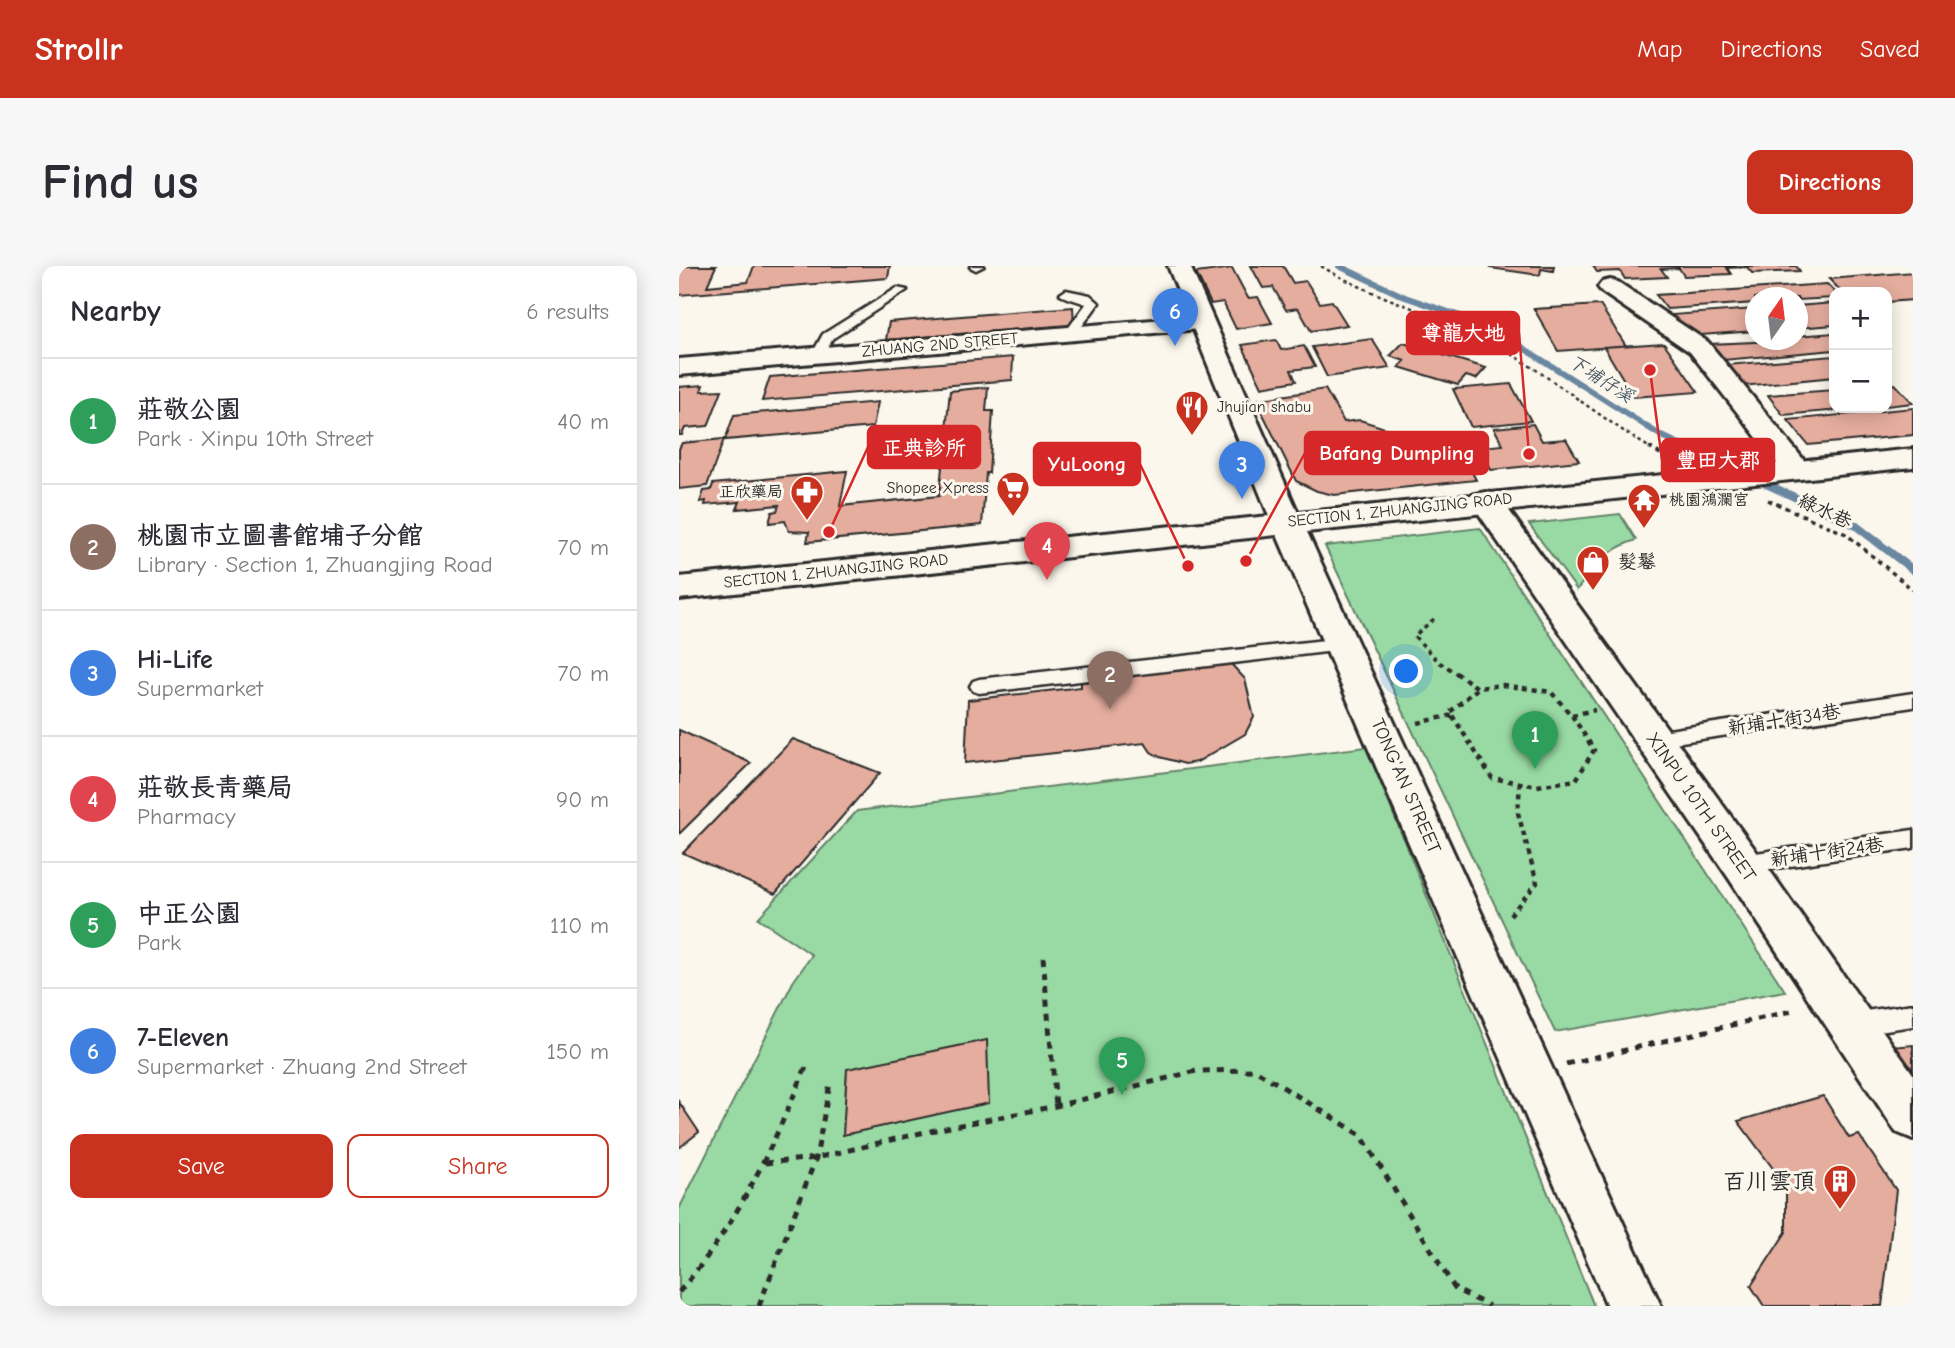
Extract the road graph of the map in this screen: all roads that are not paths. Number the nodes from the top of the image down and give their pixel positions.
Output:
1 (1179, 266) edge
2 (1610, 287) dead end
3 (901, 289) dead end
4 (1066, 295) dead end
5 (1201, 323) junction
6 (1070, 334) junction
7 (817, 356) junction
8 (679, 367) edge
9 (1913, 458) edge
10 (1787, 471) junction
11 (1486, 501) junction
12 (1287, 522) junction
13 (679, 588) edge
14 (1343, 643) junction
15 (979, 686) dead end
16 (1913, 700) edge
17 (1655, 739) junction
18 (1913, 839) edge
19 (1742, 864) junction
20 (1842, 1012) junction
21 (1913, 1015) edge
22 (1913, 1115) edge
23 (1634, 1306) edge

1 - 5 street, TONG'AN STREET
2 - 10 street
3 - 7 lane
4 - 6 lane
5 - 6 street, ZHUANG 2ND STREET
5 - 12 street, TONG'AN STREET
6 - 7 street, ZHUANG 2ND STREET
7 - 8 street, ZHUANG 2ND STREET
9 - 10 street, SECTION 1, ZHUANGJING ROAD
10 - 11 street, SECTION 1, ZHUANGJING ROAD
11 - 12 street, SECTION 1, ZHUANGJING ROAD
11 - 17 street, XINPU 10TH STREET
12 - 13 street, SECTION 1, ZHUANGJING ROAD
12 - 14 street, TONG'AN STREET
14 - 15 lane
14 - 23 street, TONG'AN STREET
16 - 17 lane, 新埔十街34巷
17 - 19 street, XINPU 10TH STREET
18 - 19 lane, 新埔十街24巷
19 - 20 street, XINPU 10TH STREET
20 - 21 lane
20 - 22 street, XINPU 10TH STREET

